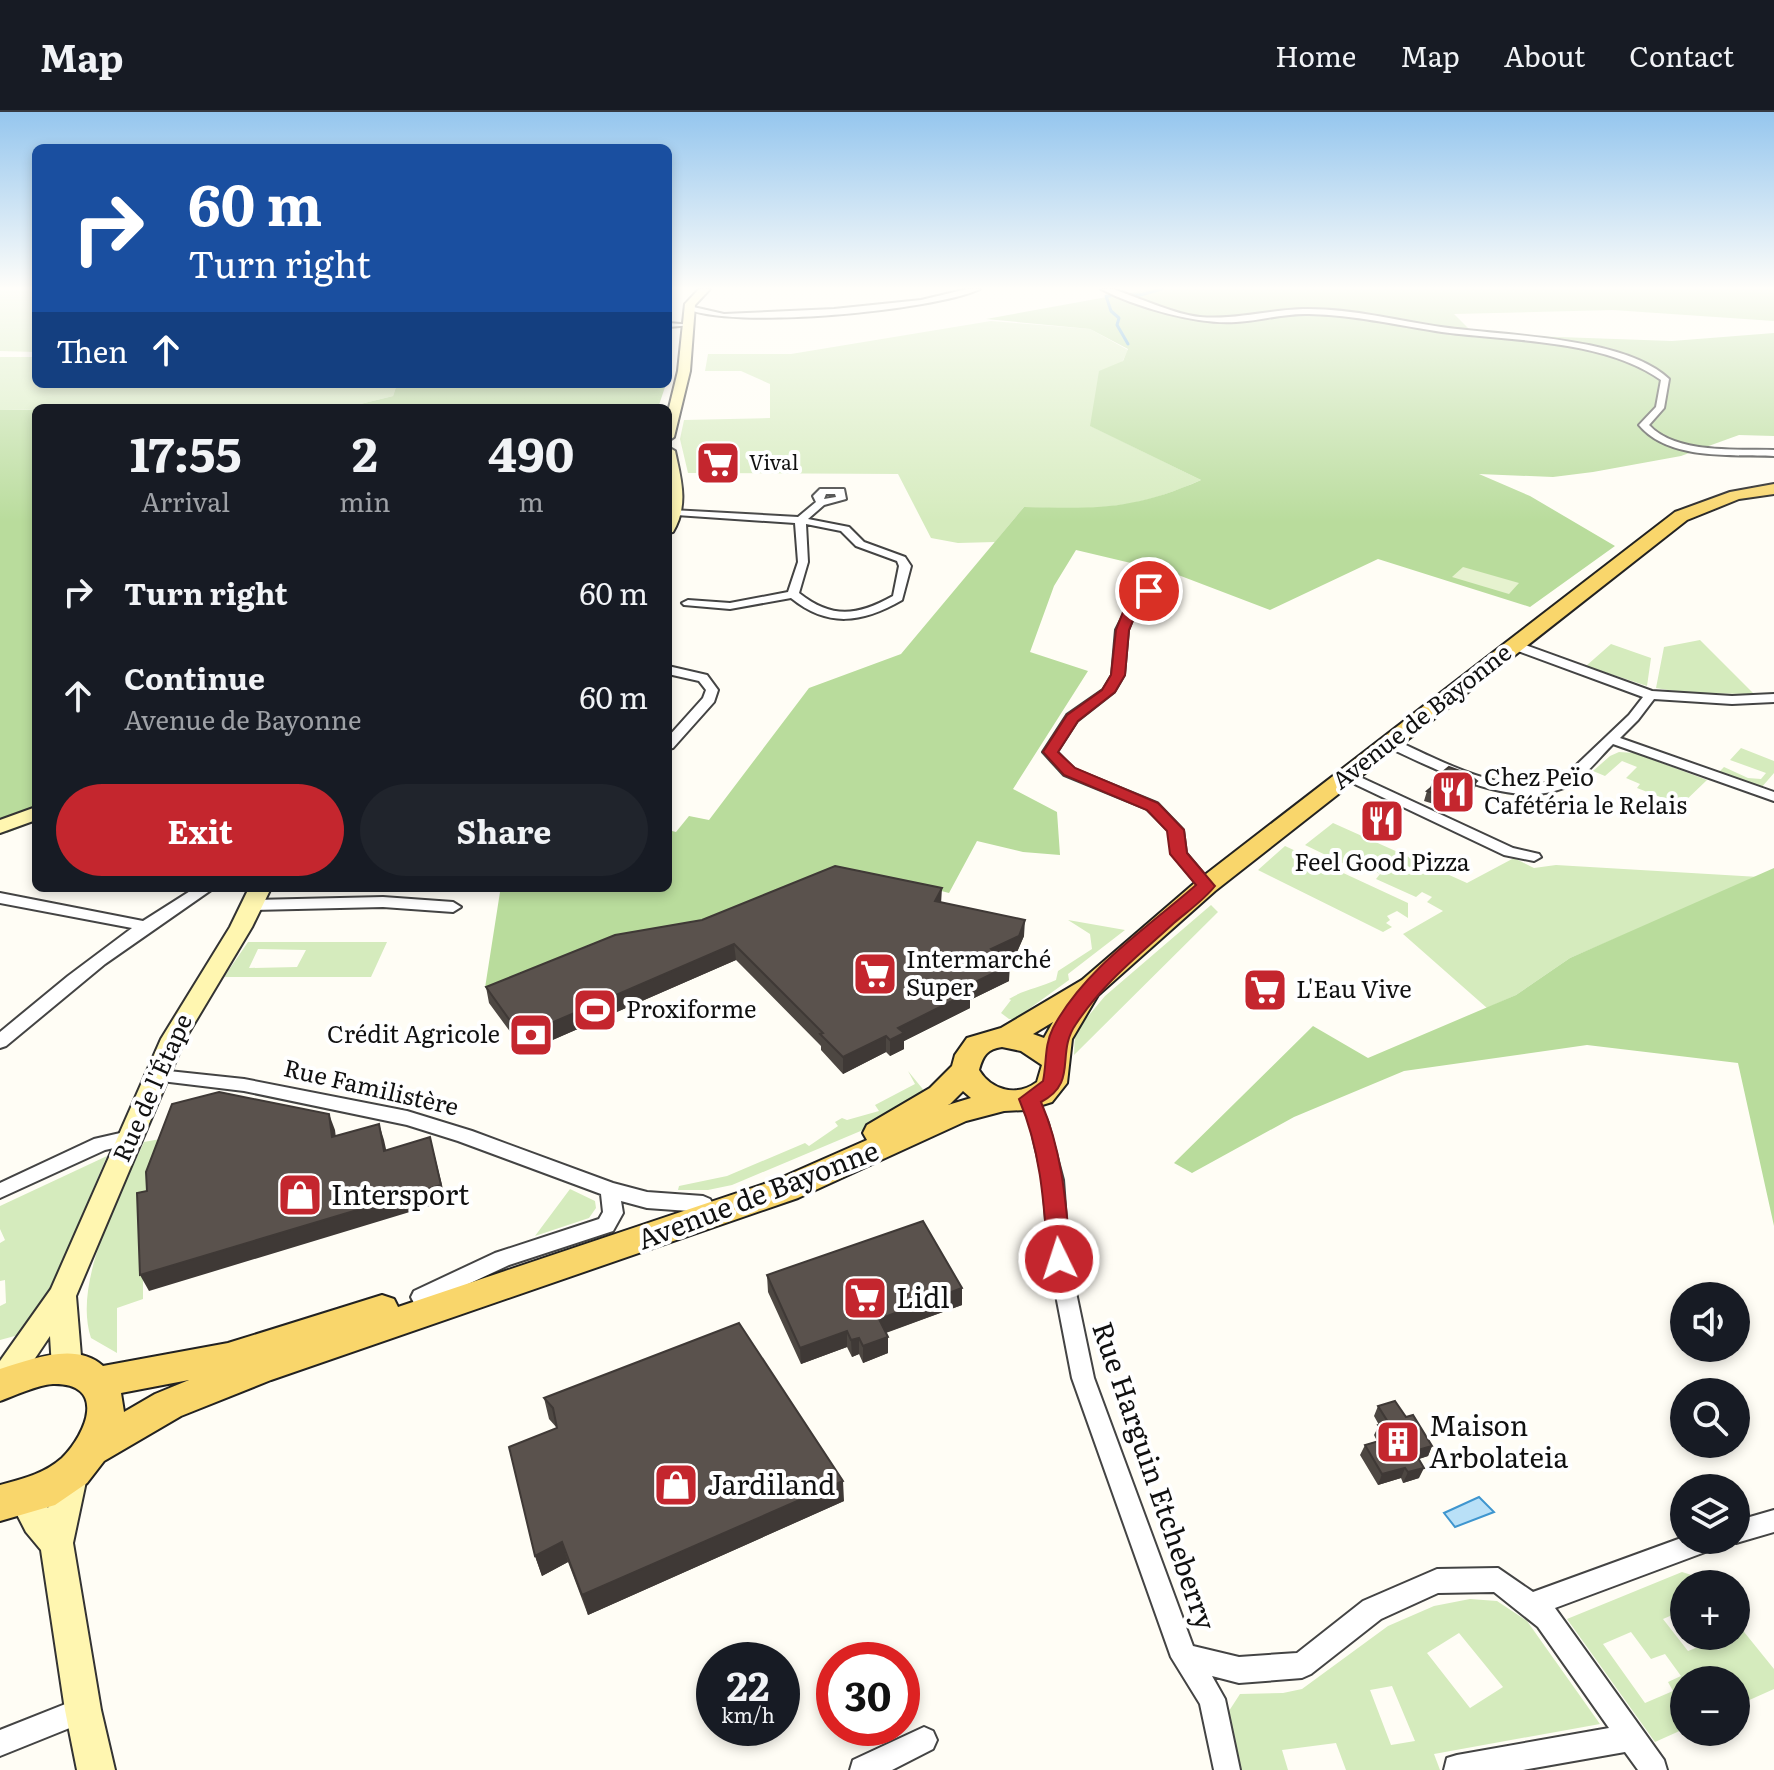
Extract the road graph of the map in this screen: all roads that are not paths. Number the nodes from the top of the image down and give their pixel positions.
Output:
1 (685, 366) edge
2 (1652, 366) edge
3 (672, 420) edge
4 (1774, 453) edge
5 (672, 470) edge
6 (1774, 489) edge
7 (821, 503) dead end
8 (676, 512) junction
9 (672, 520) edge
10 (800, 520) junction
11 (1149, 591) dead end
12 (793, 594) junction
13 (688, 603) dead end
14 (1514, 645) junction
15 (672, 671) edge
16 (1650, 695) junction
17 (1774, 698) edge
18 (1611, 739) junction
19 (672, 741) edge
20 (1390, 743) junction
21 (1347, 775) junction
22 (1774, 797) edge
23 (32, 815) edge
24 (0, 827) edge
25 (1534, 857) dead end
26 (1206, 886) junction
27 (200, 892) edge
28 (261, 893) edge
29 (0, 898) edge
30 (453, 907) dead end
31 (145, 926) junction
32 (1092, 986) junction
33 (1007, 1037) junction
34 (0, 1042) edge
35 (1053, 1059) junction
36 (965, 1070) junction
37 (159, 1076) junction
38 (1017, 1100) junction
39 (129, 1138) junction
40 (610, 1190) junction
41 (0, 1191) edge
42 (651, 1210) junction
43 (509, 1285) junction
44 (62, 1296) junction
45 (421, 1297) junction
46 (90, 1380) junction
47 (0, 1385) edge
48 (83, 1460) junction
49 (12, 1501) edge
50 (1774, 1521) edge
51 (1750, 1528) edge
52 (57, 1543) junction
53 (1670, 1554) edge
54 (1531, 1605) junction
55 (1184, 1657) junction
56 (83, 1710) junction
57 (1631, 1738) junction
58 (924, 1740) dead end
59 (0, 1743) edge
60 (1457, 1768) dead end
61 (96, 1770) edge
62 (863, 1770) edge
63 (1227, 1770) edge
64 (1654, 1770) edge

1 - 3 main road
2 - 4 street
5 - 8 main road
6 - 14 main road, Avenue de Bayonne
7 - 10 street
8 - 9 main road
8 - 10 street
10 - 12 street
10 - 12 street
11 - 26 street
12 - 13 street
14 - 16 street
14 - 20 main road, Avenue de Bayonne
15 - 19 street
16 - 17 street
16 - 18 street
18 - 20 street
18 - 22 street
20 - 21 main road, Avenue de Bayonne
21 - 25 street
21 - 26 main road, Avenue de Bayonne
23 - 24 main road
26 - 32 main road, Avenue de Bayonne
27 - 31 street
28 - 30 street
28 - 37 main road, Rue de l'Étape
29 - 31 street
31 - 34 street
32 - 33 main road
32 - 35 main road
33 - 35 main road
33 - 36 main road
35 - 38 main road
36 - 38 main road
36 - 42 main road, Avenue de Bayonne
37 - 39 main road, Rue de l'Étape
37 - 40 street, Rue Familistère
38 - 43 main road, Avenue de Bayonne
38 - 55 street, Rue Harguin Etcheberry
39 - 41 street
39 - 44 main road, Rue de l'Étape
40 - 42 street, Rue Familistère
40 - 45 street, Avenue de Bayonne
42 - 43 street, Avenue de Bayonne
42 - 45 main road, Avenue de Bayonne
43 - 48 main road, Avenue de Bayonne
44 - 46 main road
44 - 47 main road, Rue de l'Étape
45 - 46 main road, Avenue de Bayonne
46 - 47 main road, Avenue de Bayonne
46 - 48 main road
48 - 49 main road, Avenue de Bayonne
48 - 52 main road
49 - 52 main road
50 - 51 street
52 - 56 main road
53 - 54 street
54 - 55 street
54 - 57 street
55 - 63 street, Rue Harguin Etcheberry
56 - 59 street
56 - 61 main road
57 - 60 street
57 - 64 street
58 - 62 street

